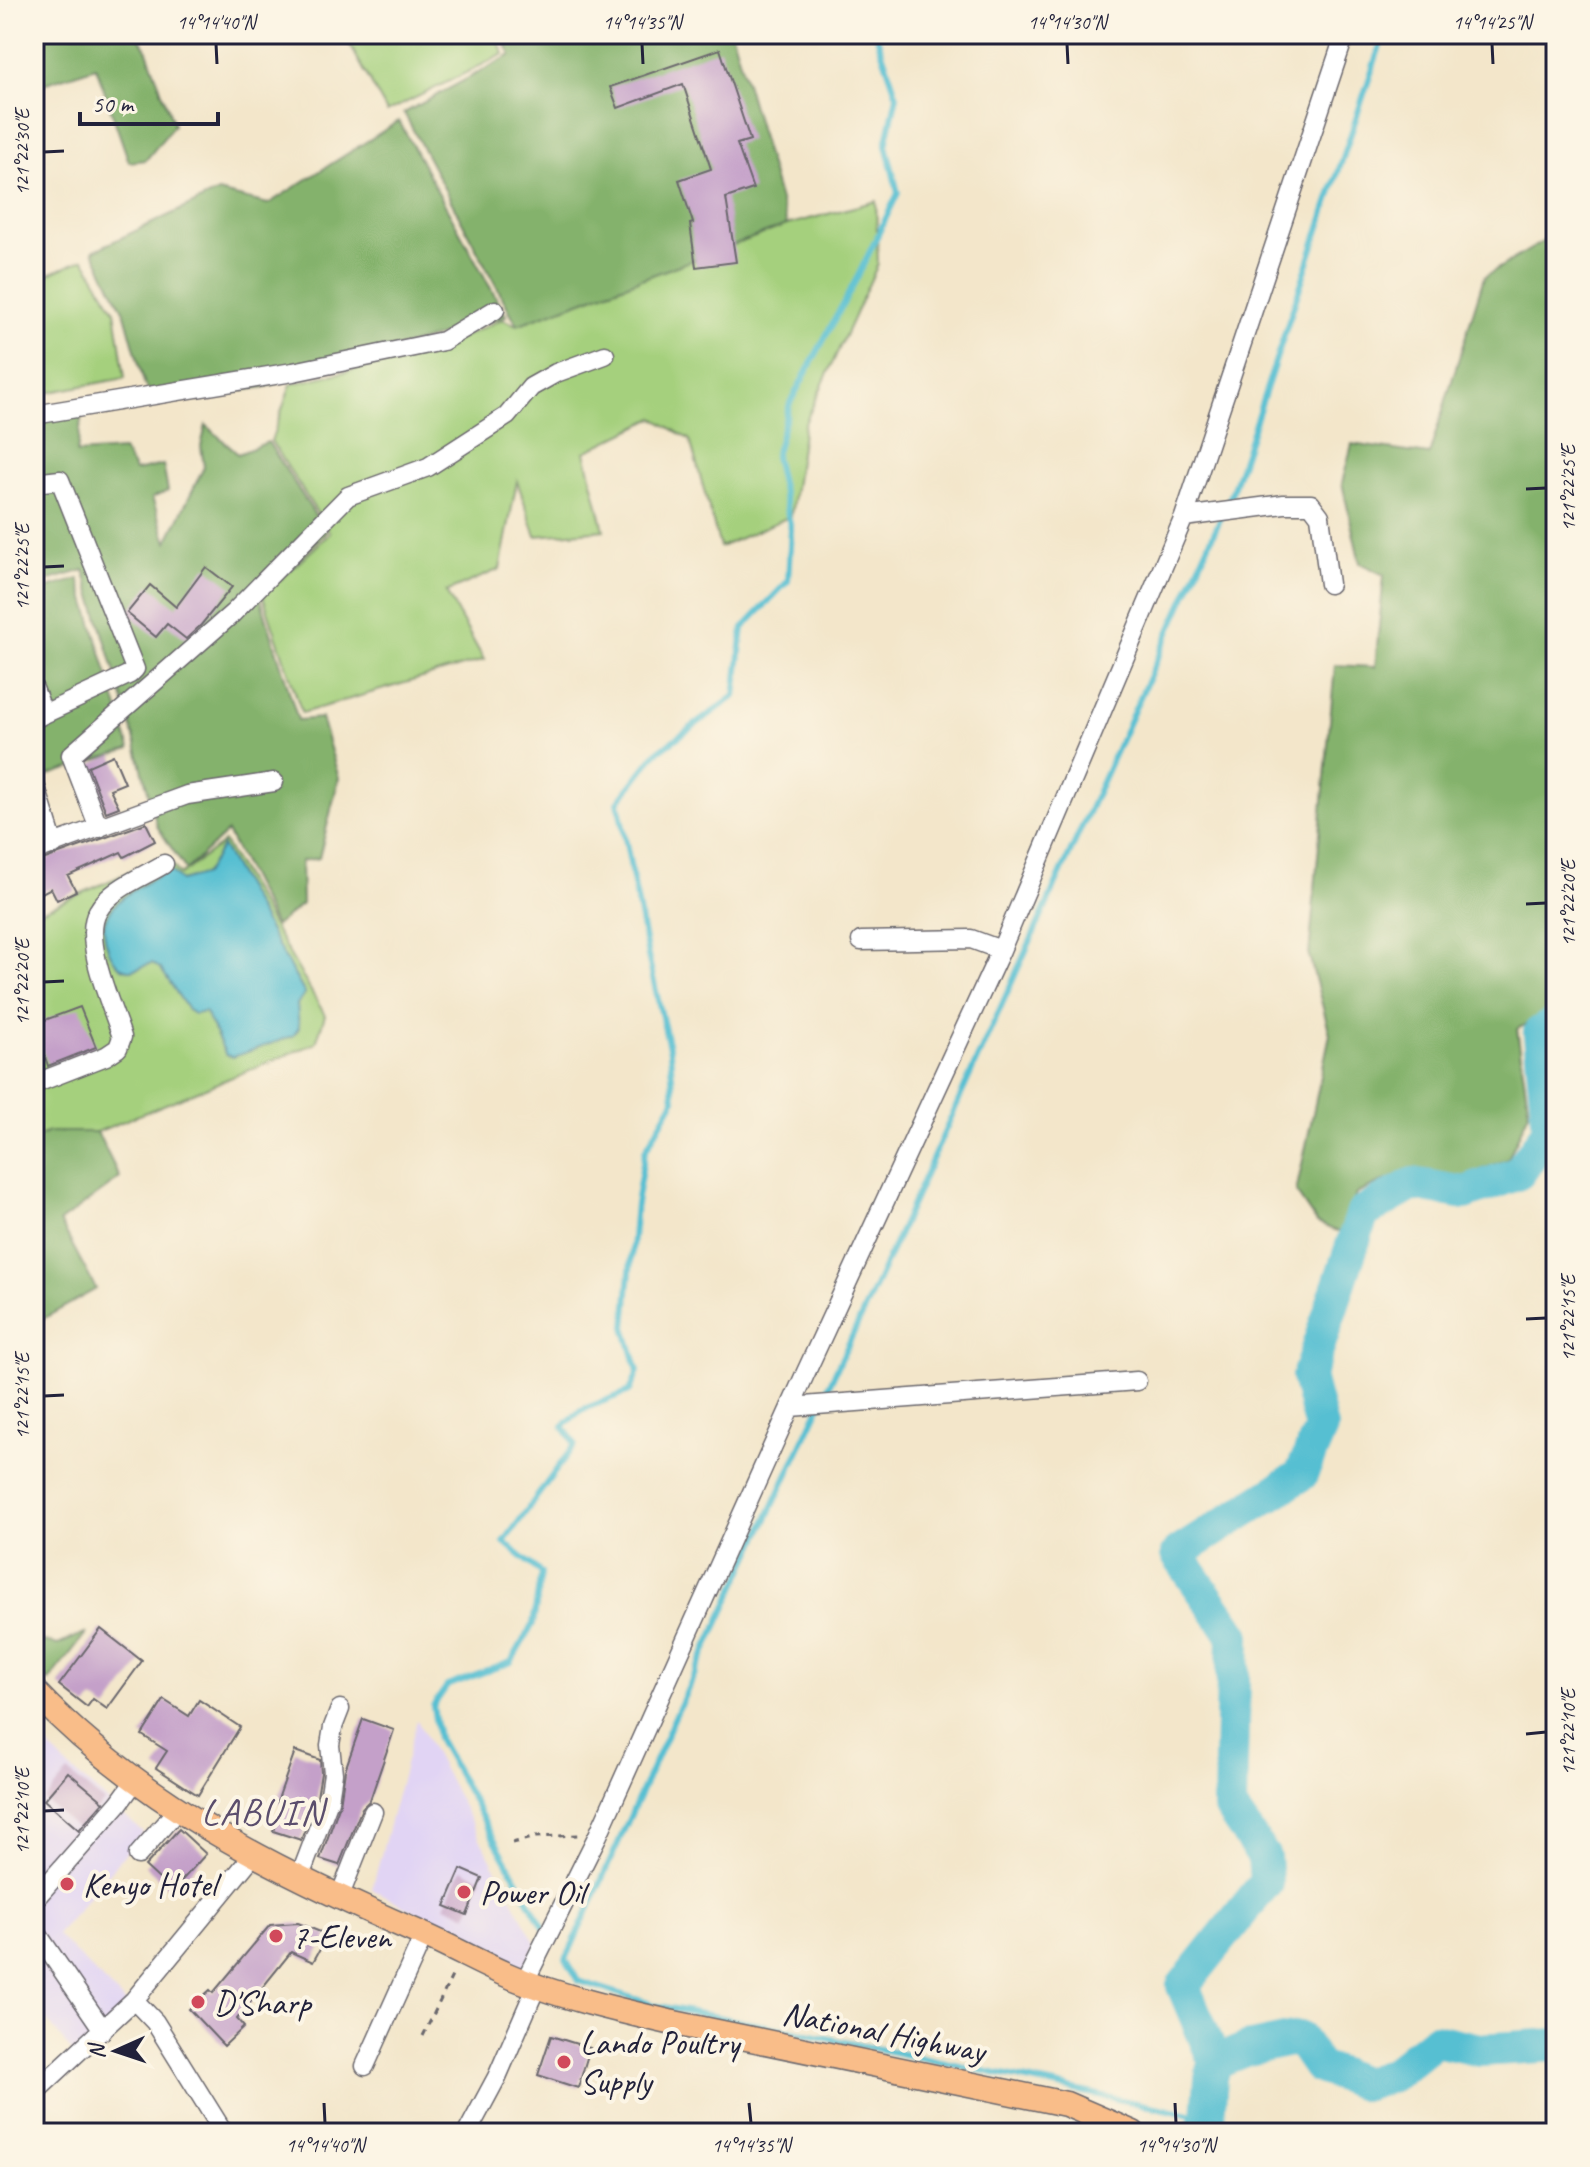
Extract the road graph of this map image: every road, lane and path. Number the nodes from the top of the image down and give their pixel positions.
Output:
1 (1345, 34) edge
2 (495, 310) dead end
3 (605, 355) dead end
4 (34, 415) edge
5 (34, 483) edge
6 (1190, 516) junction
7 (1329, 584) dead end
8 (34, 689) edge
9 (39, 716) edge
10 (34, 781) edge
11 (274, 782) dead end
12 (99, 828) junction
13 (54, 845) junction
14 (34, 851) edge
15 (164, 864) dead end
16 (861, 941) dead end
17 (1001, 950) junction
18 (34, 1084) edge
19 (1137, 1381) dead end
20 (790, 1407) junction
21 (38, 1704) edge
22 (340, 1709) dead end
23 (135, 1781) junction
24 (177, 1810) junction
25 (373, 1812) dead end
26 (598, 1835) junction
27 (512, 1843) dead end
28 (254, 1854) junction
29 (138, 1855) dead end
30 (299, 1879) junction
31 (339, 1898) junction
32 (34, 1900) edge
33 (34, 1929) edge
34 (424, 1935) junction
35 (464, 1952) junction
36 (531, 1983) junction
37 (134, 2000) junction
38 (103, 2030) junction
39 (423, 2036) dead end
40 (365, 2066) dead end
41 (34, 2093) edge
42 (1117, 2129) edge
43 (224, 2133) edge
44 (467, 2133) edge

1 - 6 street
2 - 4 street
3 - 12 street
5 - 9 street
6 - 7 street
6 - 17 street
8 - 9 street
10 - 13 street
11 - 12 street
12 - 13 street
13 - 14 street
15 - 18 street
16 - 17 street
17 - 20 street
19 - 20 street
20 - 26 street
21 - 23 main road, National Highway
22 - 30 street
23 - 24 main road, National Highway
23 - 32 street
24 - 28 main road, National Highway
24 - 29 street
25 - 31 street
26 - 27 path
26 - 36 street
28 - 30 main road, National Highway
28 - 37 street
30 - 31 main road, National Highway
31 - 34 main road, National Highway
33 - 38 street
34 - 35 main road, National Highway
34 - 40 street
35 - 36 main road, National Highway
35 - 39 path
36 - 42 main road, National Highway
36 - 44 street
37 - 38 street
37 - 43 street
38 - 41 street

